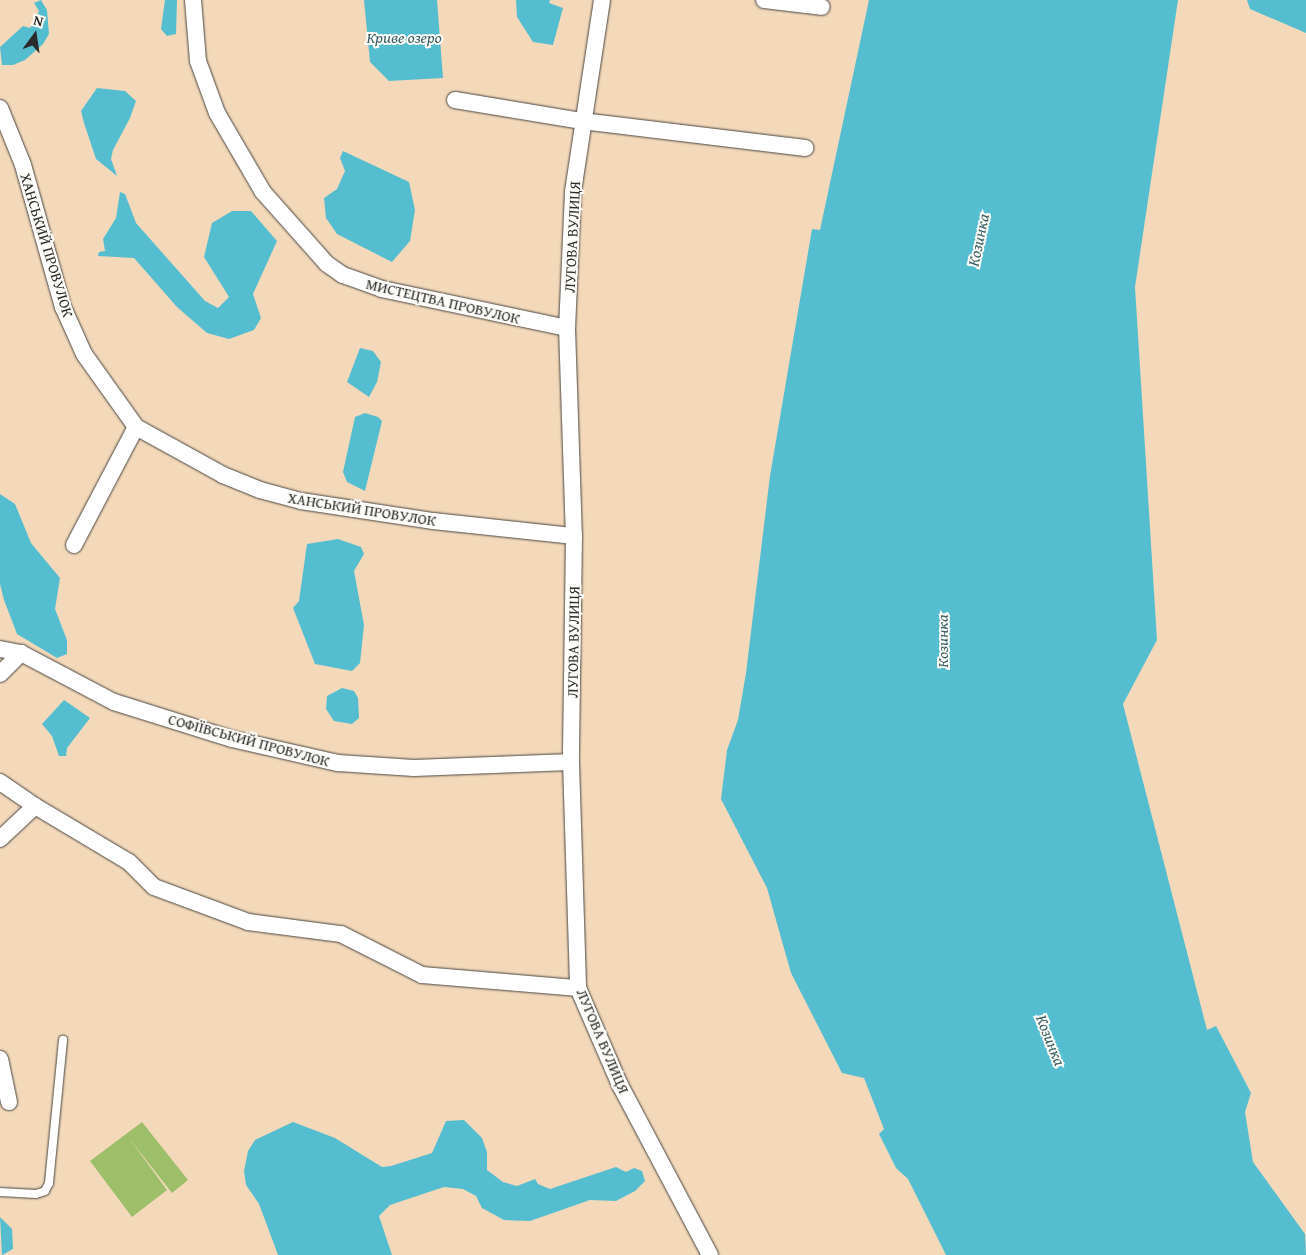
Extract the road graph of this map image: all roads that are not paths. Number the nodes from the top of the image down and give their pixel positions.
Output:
1 (193, 0) edge
2 (602, 0) edge
3 (764, 0) edge
4 (822, 7) dead end
5 (455, 100) dead end
6 (0, 108) edge
7 (582, 120) junction
8 (805, 148) dead end
9 (567, 328) junction
10 (136, 427) junction
11 (574, 536) junction
12 (74, 545) dead end
13 (0, 650) edge
14 (20, 653) junction
15 (0, 674) edge
16 (571, 762) junction
17 (0, 782) edge
18 (35, 806) junction
19 (0, 839) edge
20 (578, 988) junction
21 (63, 1040) dead end
22 (0, 1059) edge
23 (9, 1102) dead end
24 (0, 1192) edge
25 (710, 1255) edge

1 - 9 street, МИСТЕЦТВА ПРОВУЛОК
2 - 7 street, ЛУГОВА ВУЛИЦЯ
3 - 4 street
5 - 7 street
6 - 10 street, ХАНСЬКИЙ ПРОВУЛОК
7 - 8 street
7 - 9 street, ЛУГОВА ВУЛИЦЯ
9 - 11 street, ЛУГОВА ВУЛИЦЯ
10 - 11 street, ХАНСЬКИЙ ПРОВУЛОК
10 - 12 street
11 - 16 street, ЛУГОВА ВУЛИЦЯ
13 - 14 street, СОФІЇВСЬКИЙ ПРОВУЛОК
14 - 15 street
14 - 16 street, СОФІЇВСЬКИЙ ПРОВУЛОК
16 - 20 street, ЛУГОВА ВУЛИЦЯ
17 - 18 street
18 - 19 street
18 - 20 street
20 - 25 street, ЛУГОВА ВУЛИЦЯ
21 - 24 lane
22 - 23 street

